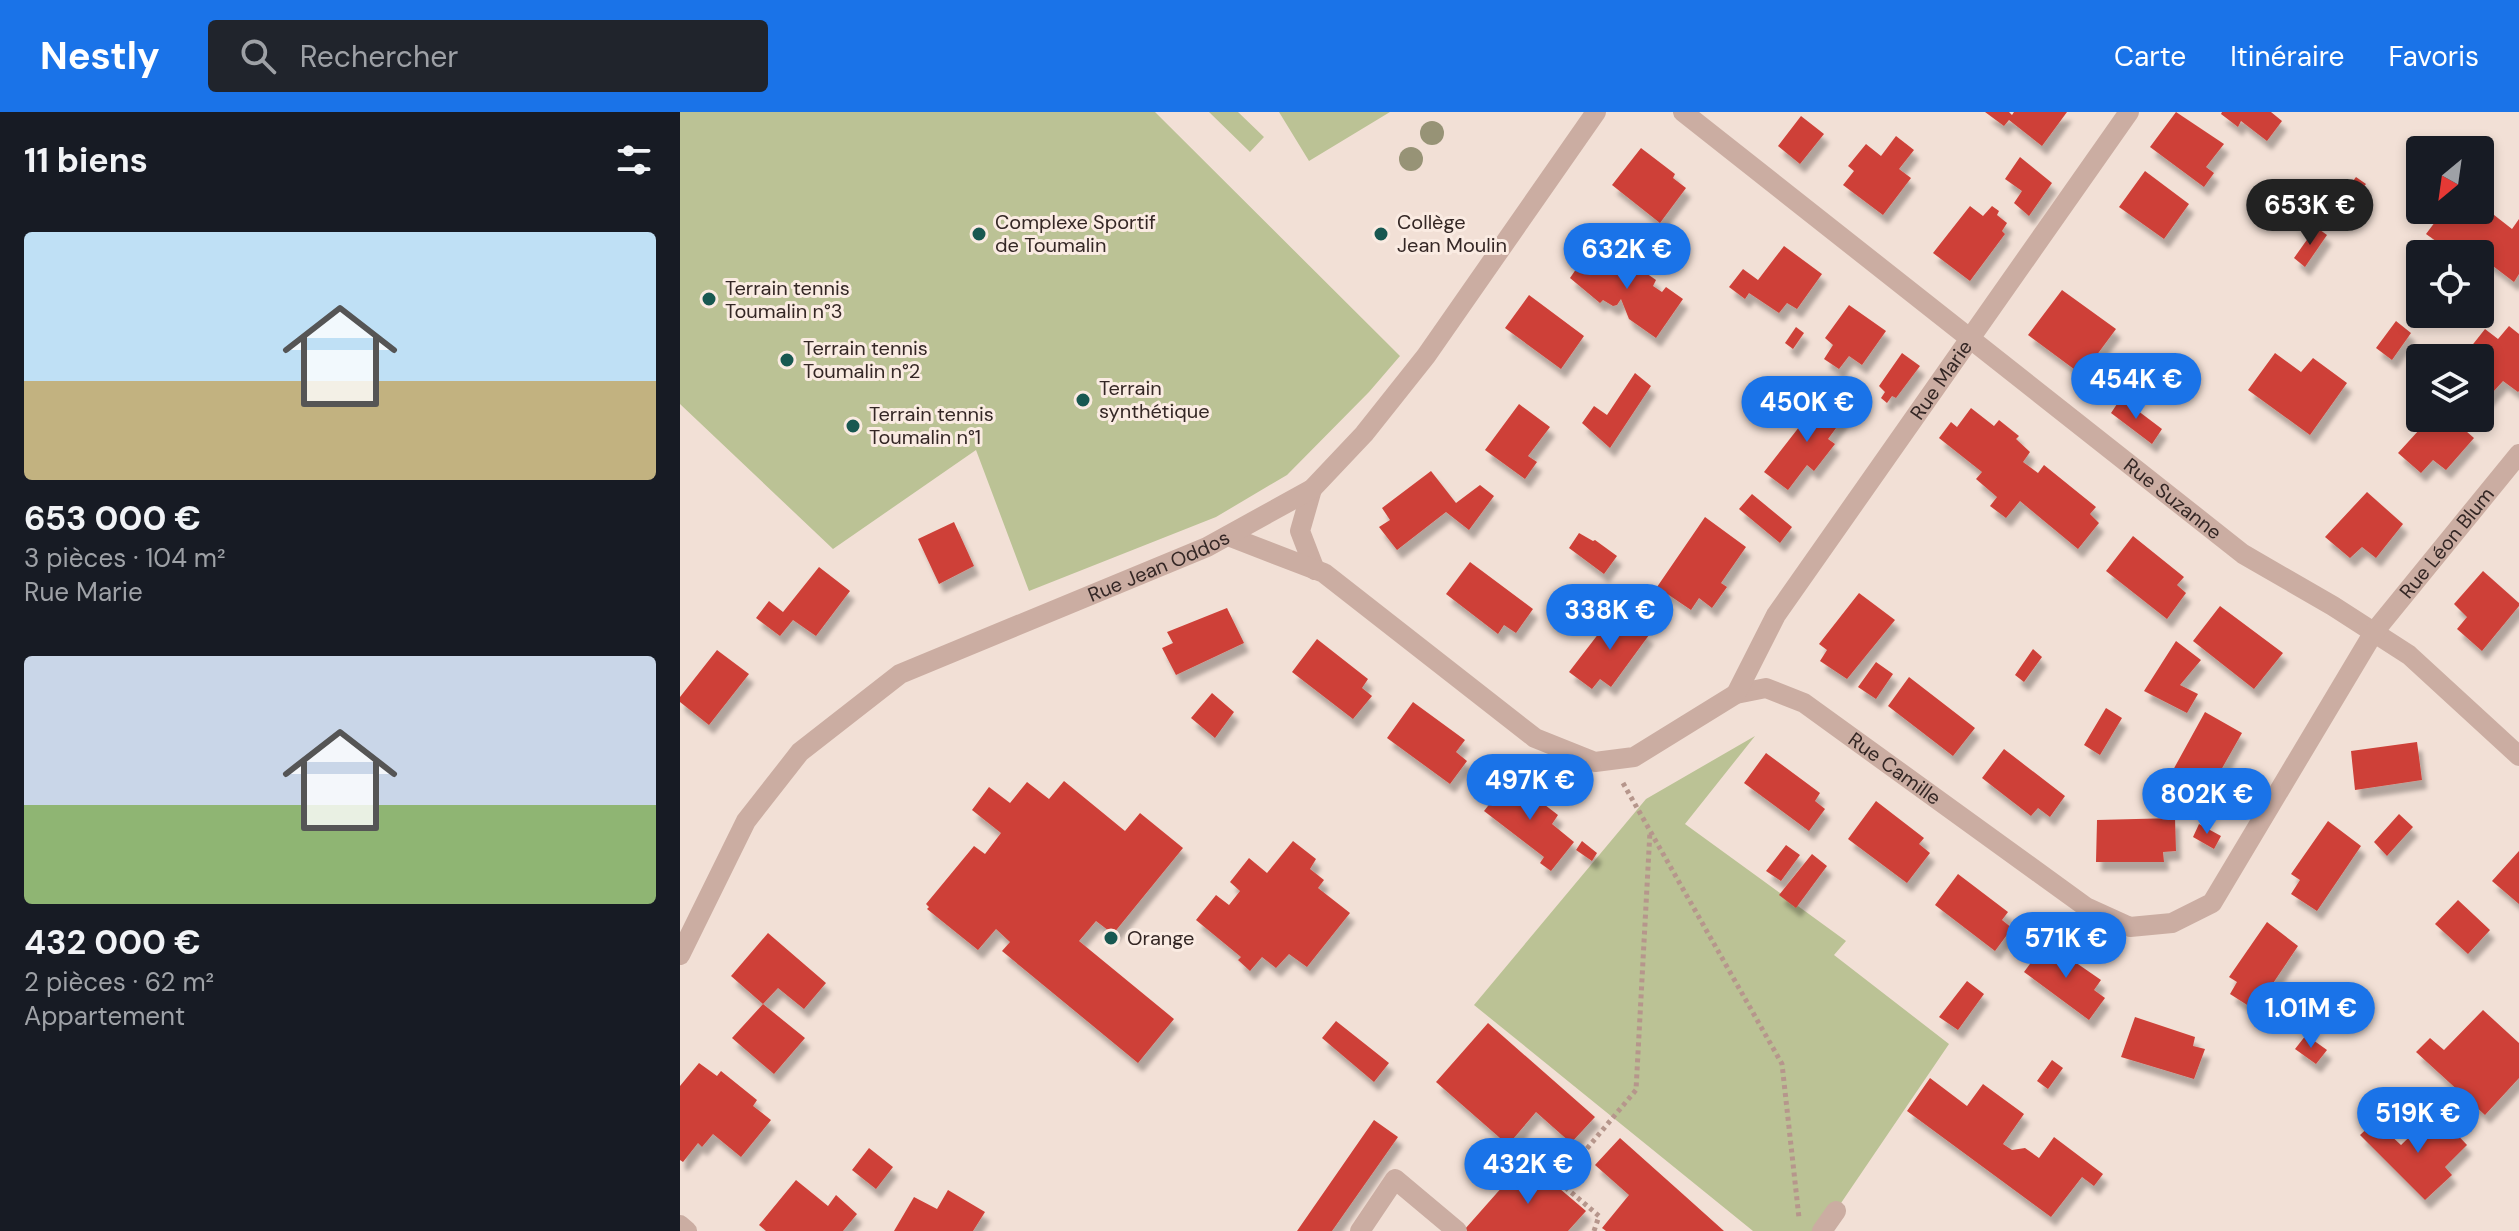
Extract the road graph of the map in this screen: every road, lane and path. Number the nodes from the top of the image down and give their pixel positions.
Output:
1 (1596, 112) edge
2 (1683, 112) edge
3 (2129, 112) edge
4 (1970, 339) junction
5 (2519, 454) edge
6 (1312, 489) junction
7 (1228, 536) junction
8 (1315, 570) junction
9 (2374, 632) junction
10 (1736, 694) junction
11 (2519, 756) edge
12 (1611, 760) junction
13 (1650, 830) junction
14 (680, 955) edge
15 (1836, 1211) dead end
16 (680, 1225) edge
17 (687, 1231) edge
18 (1360, 1231) edge
19 (1457, 1231) edge
20 (1594, 1231) edge
21 (1801, 1231) edge
22 (1822, 1231) edge

1 - 6 street, Rue Jean Oddos
2 - 4 street, Rue Suzanne
3 - 4 street, Rue Marie
4 - 9 street, Rue Suzanne
4 - 10 street, Rue Marie
5 - 9 street, Rue Léon Blum
6 - 7 street, Rue Jean Oddos
6 - 8 street
7 - 8 street, Rue Camille
7 - 14 street, Rue Jean Oddos
8 - 12 street, Rue Camille
9 - 10 street, Rue Camille
9 - 11 street, Rue Suzanne
10 - 12 street, Rue Camille
12 - 13 path
13 - 20 path
13 - 21 path
15 - 22 street
16 - 17 street
18 - 19 street

